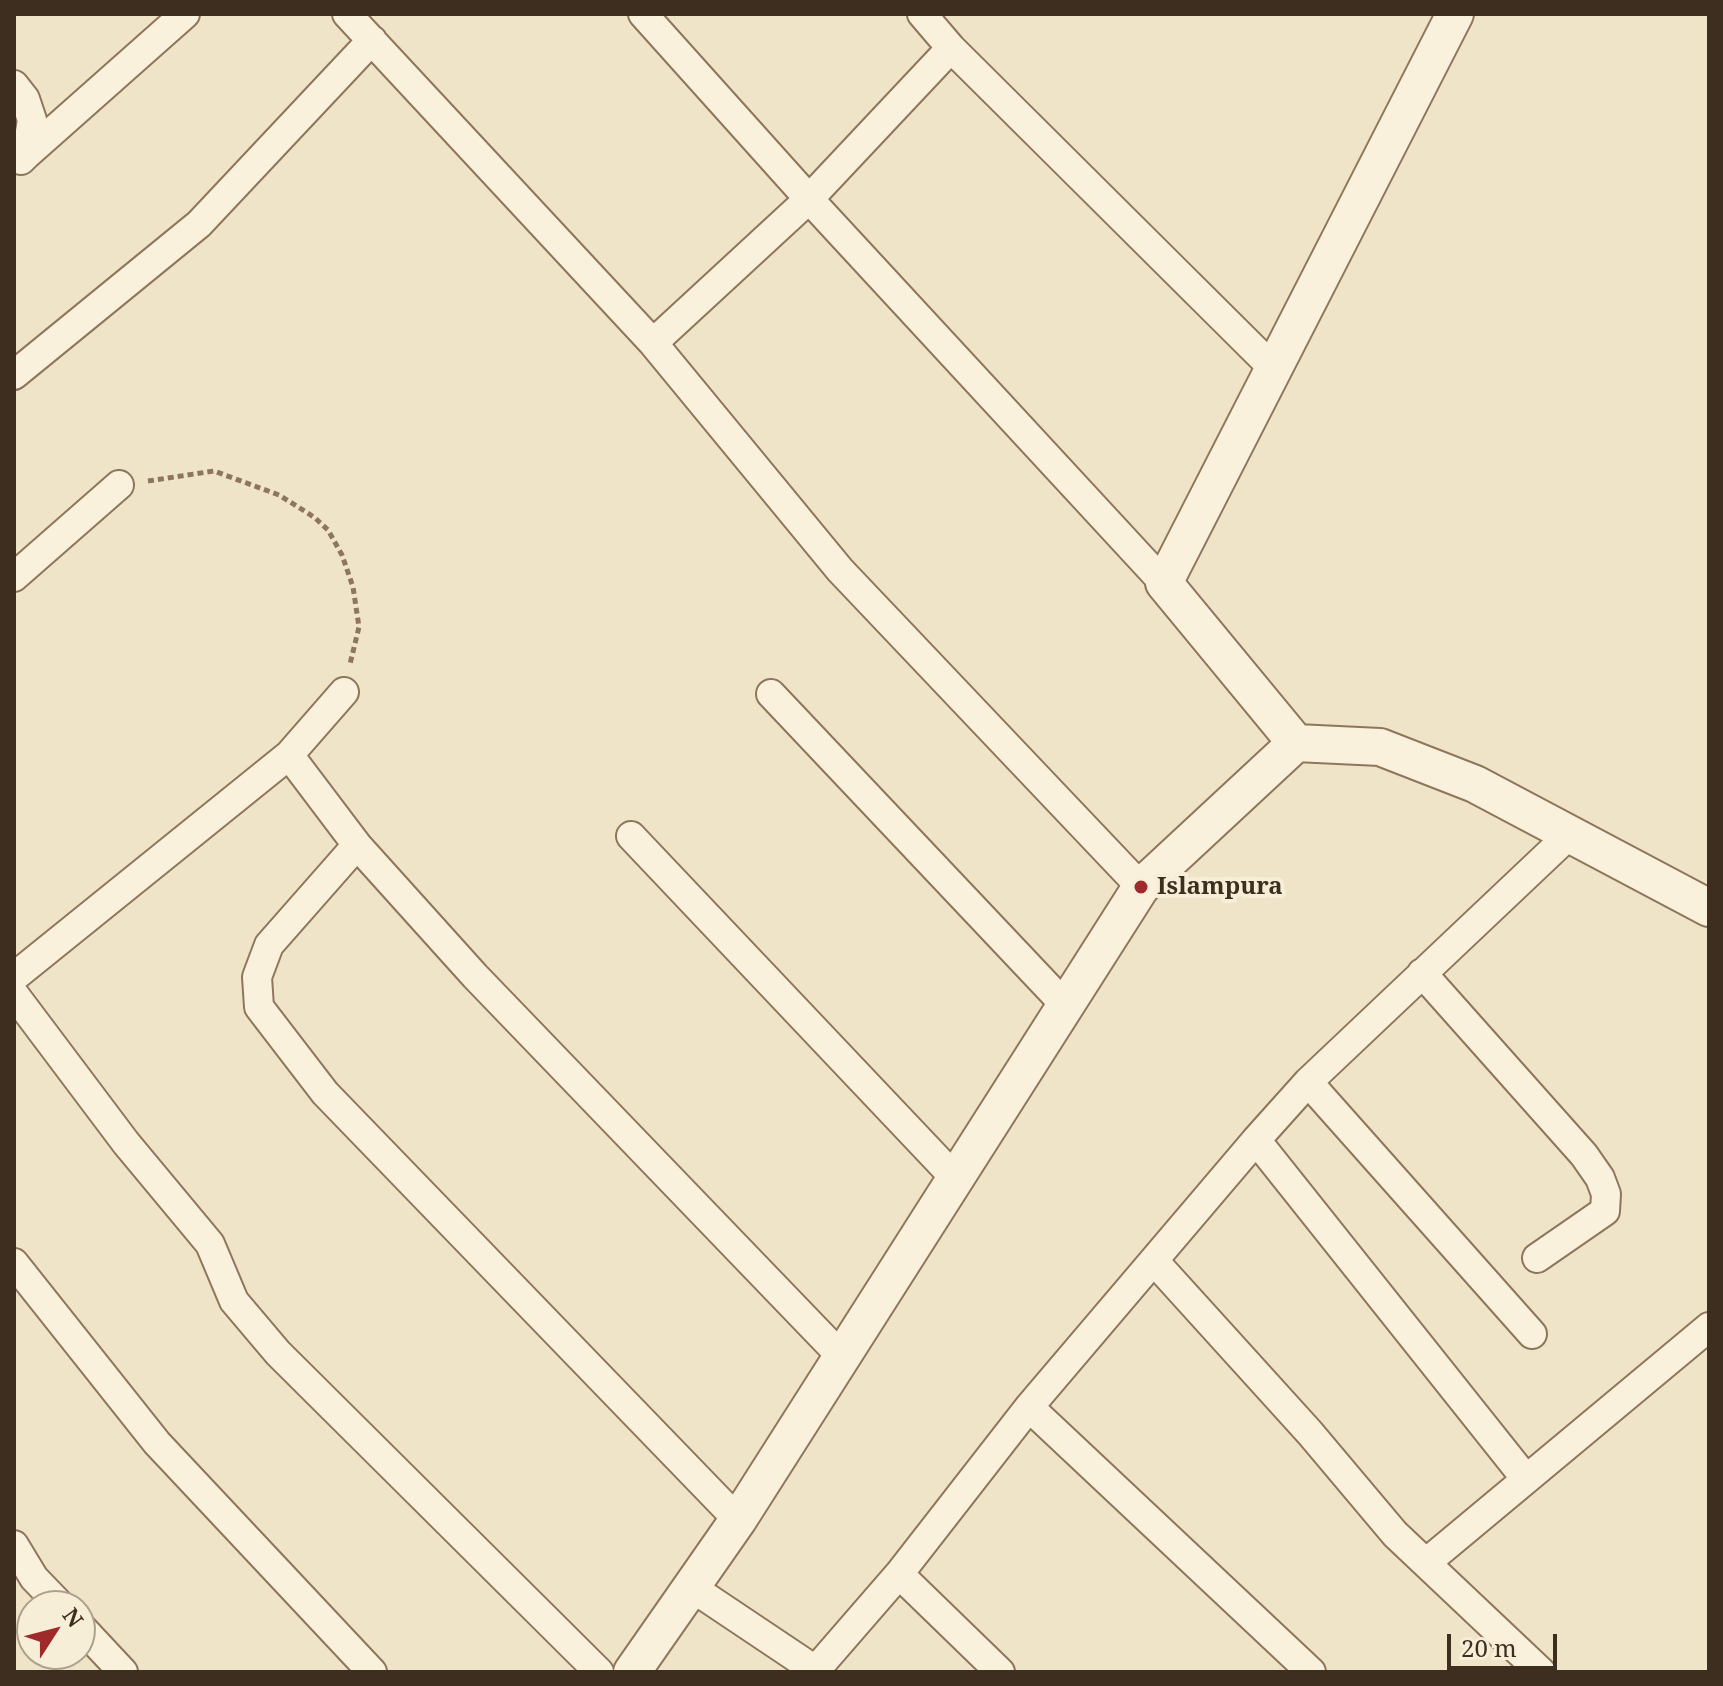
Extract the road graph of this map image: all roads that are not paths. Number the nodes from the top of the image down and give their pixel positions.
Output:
1 (185, 14) edge
2 (347, 14) edge
3 (643, 14) edge
4 (922, 14) edge
5 (1455, 14) edge
6 (372, 40) junction
7 (951, 48) junction
8 (14, 85) edge
9 (20, 160) edge
10 (809, 199) junction
11 (653, 343) junction
12 (1273, 368) junction
13 (14, 375) edge
14 (119, 485) road end
15 (14, 577) edge
16 (1164, 583) junction
17 (344, 692) road end
18 (771, 694) dead end
19 (1296, 743) junction
20 (289, 755) junction
21 (1569, 835) junction
22 (631, 836) dead end
23 (357, 845) junction
24 (1141, 887) junction
25 (1709, 908) edge
26 (1422, 973) junction
27 (14, 977) edge
28 (14, 994) edge
29 (1066, 1006) junction
30 (1308, 1082) junction
31 (1256, 1140) junction
32 (956, 1179) junction
33 (1537, 1258) dead end
34 (1155, 1262) junction
35 (14, 1263) edge
36 (1709, 1327) edge
37 (1532, 1334) dead end
38 (842, 1357) junction
39 (1029, 1407) junction
40 (1526, 1479) junction
41 (738, 1520) junction
42 (14, 1545) edge
43 (1427, 1562) junction
44 (899, 1574) junction
45 (691, 1587) junction
46 (46, 1590) edge
47 (96, 1643) edge
48 (816, 1671) edge
49 (123, 1672) edge
50 (372, 1672) edge
51 (599, 1672) edge
52 (632, 1672) edge
53 (1000, 1672) edge
54 (1311, 1672) edge
55 (1541, 1672) edge

1 - 9 street
2 - 6 street
3 - 10 street
4 - 7 street
5 - 12 street
6 - 11 street
6 - 13 street
7 - 10 street
7 - 12 street
8 - 9 street
10 - 11 street
10 - 16 street
11 - 24 street
12 - 16 street
14 - 15 street
16 - 19 street
17 - 20 street
18 - 29 street
19 - 21 street
19 - 24 street
20 - 23 street
20 - 27 street
21 - 25 street
21 - 26 street
22 - 32 street
23 - 38 street
23 - 41 street
24 - 29 street
26 - 30 street
26 - 33 street
28 - 51 street
29 - 32 street
30 - 31 street
30 - 37 street
31 - 34 street
31 - 40 street
32 - 38 street
34 - 39 street
34 - 43 street
35 - 50 street
36 - 40 street
38 - 41 street
39 - 44 street
39 - 54 street
40 - 43 street
41 - 45 street
42 - 46 street
43 - 55 street
44 - 48 street
44 - 53 street
45 - 48 street
45 - 52 street
47 - 49 street

